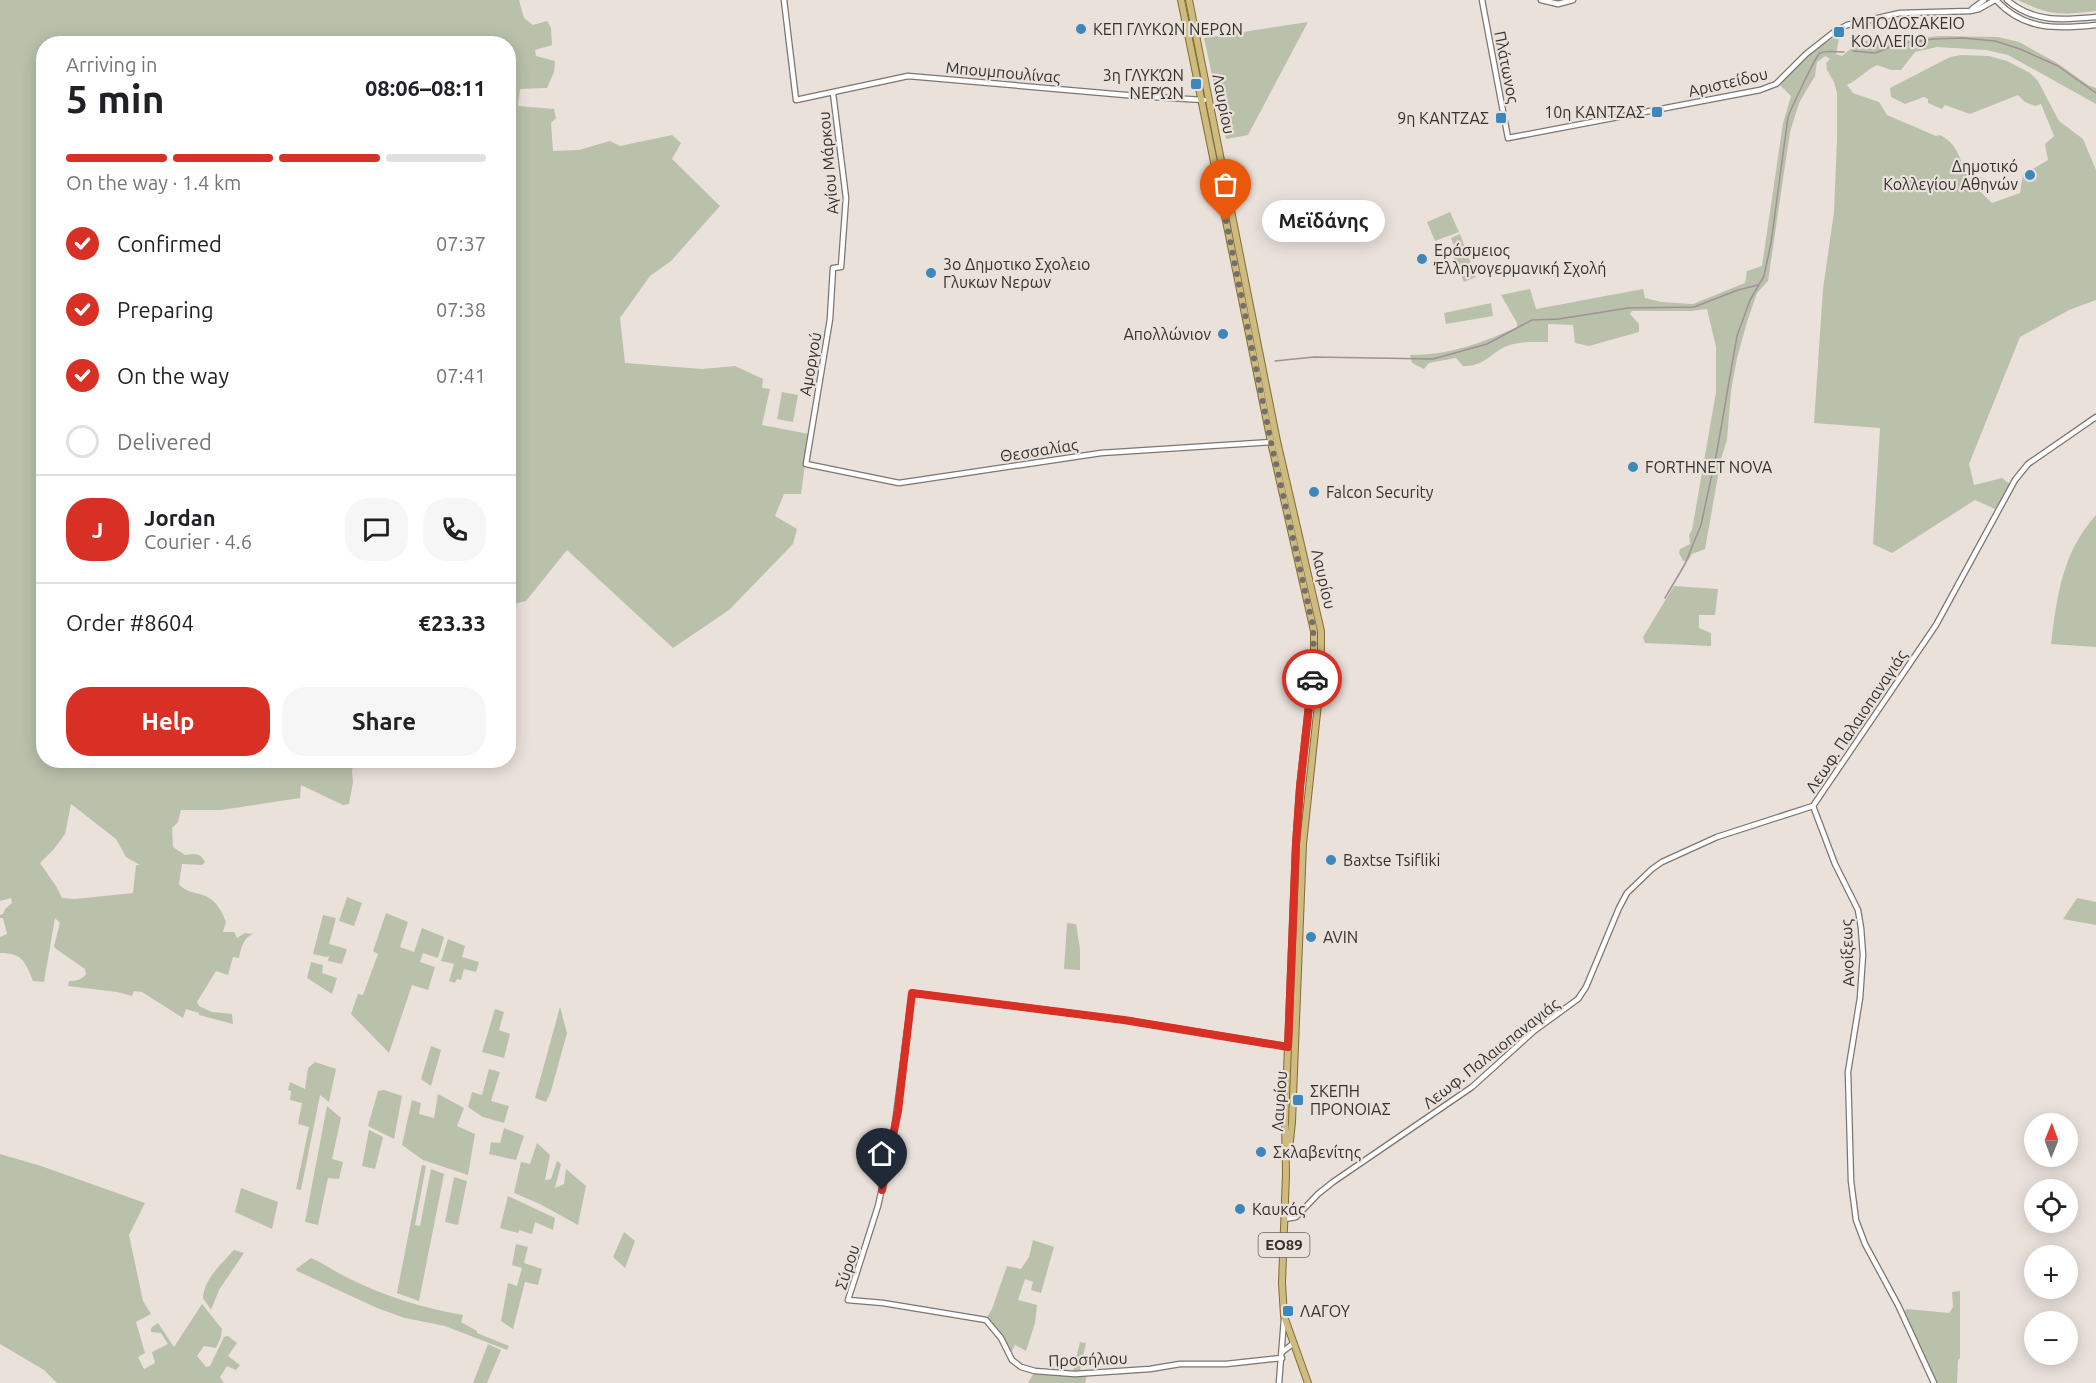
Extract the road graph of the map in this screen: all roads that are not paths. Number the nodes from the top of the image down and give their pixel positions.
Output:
1 (784, 0) edge
2 (1181, 0) edge
3 (1189, 0) edge
4 (1482, 0) edge
5 (1541, 0) edge
6 (1573, 0) edge
7 (1996, 0) edge
8 (2007, 0) edge
9 (1982, 1) edge
10 (1970, 11) junction
11 (2096, 17) edge
12 (2096, 25) edge
13 (833, 93) junction
14 (1206, 99) junction
15 (1508, 138) joint
16 (833, 268) joint
17 (2096, 417) edge
18 (1274, 441) junction
19 (806, 464) joint
20 (1814, 806) junction
21 (1292, 1047) junction
22 (1285, 1219) junction
23 (848, 1300) joint
24 (1284, 1317) junction
25 (1294, 1343) junction
26 (1282, 1355) junction
27 (1279, 1383) edge
28 (1308, 1383) edge
29 (1934, 1383) edge

1 - 13 street, Μπουμπουλίνας
2 - 14 main road, Λαυρίου / ΕΟ89
3 - 14 main road, Λαυρίου / ΕΟ89
4 - 15 street, Πλάτωνος
5 - 6 street
7 - 10 street, Αριστείδου
7 - 12 street
8 - 11 street
9 - 10 street
10 - 15 street, Αριστείδου
13 - 14 street, Μπουμπουλίνας
13 - 16 street, Αγίου Μάρκου
14 - 18 main road, Λαυρίου / ΕΟ89
16 - 19 street, Αμοργού
17 - 20 street, Λεωφ. Παλαιοπαναγιάς
18 - 19 street, Θεσσαλίας
18 - 21 main road, Λαυρίου / ΕΟ89
20 - 22 street, Λεωφ. Παλαιοπαναγιάς
20 - 29 street, Ανοίξεως
21 - 22 main road, Λαυρίου / ΕΟ89
21 - 23 street, Σύρου
22 - 24 main road, Λαυρίου / ΕΟ89
23 - 26 street, Προσήλιου
24 - 25 main road, Λαυρίου / ΕΟ89
24 - 26 street
25 - 26 street
25 - 28 main road, Λαυρίου / ΕΟ89
26 - 27 street

